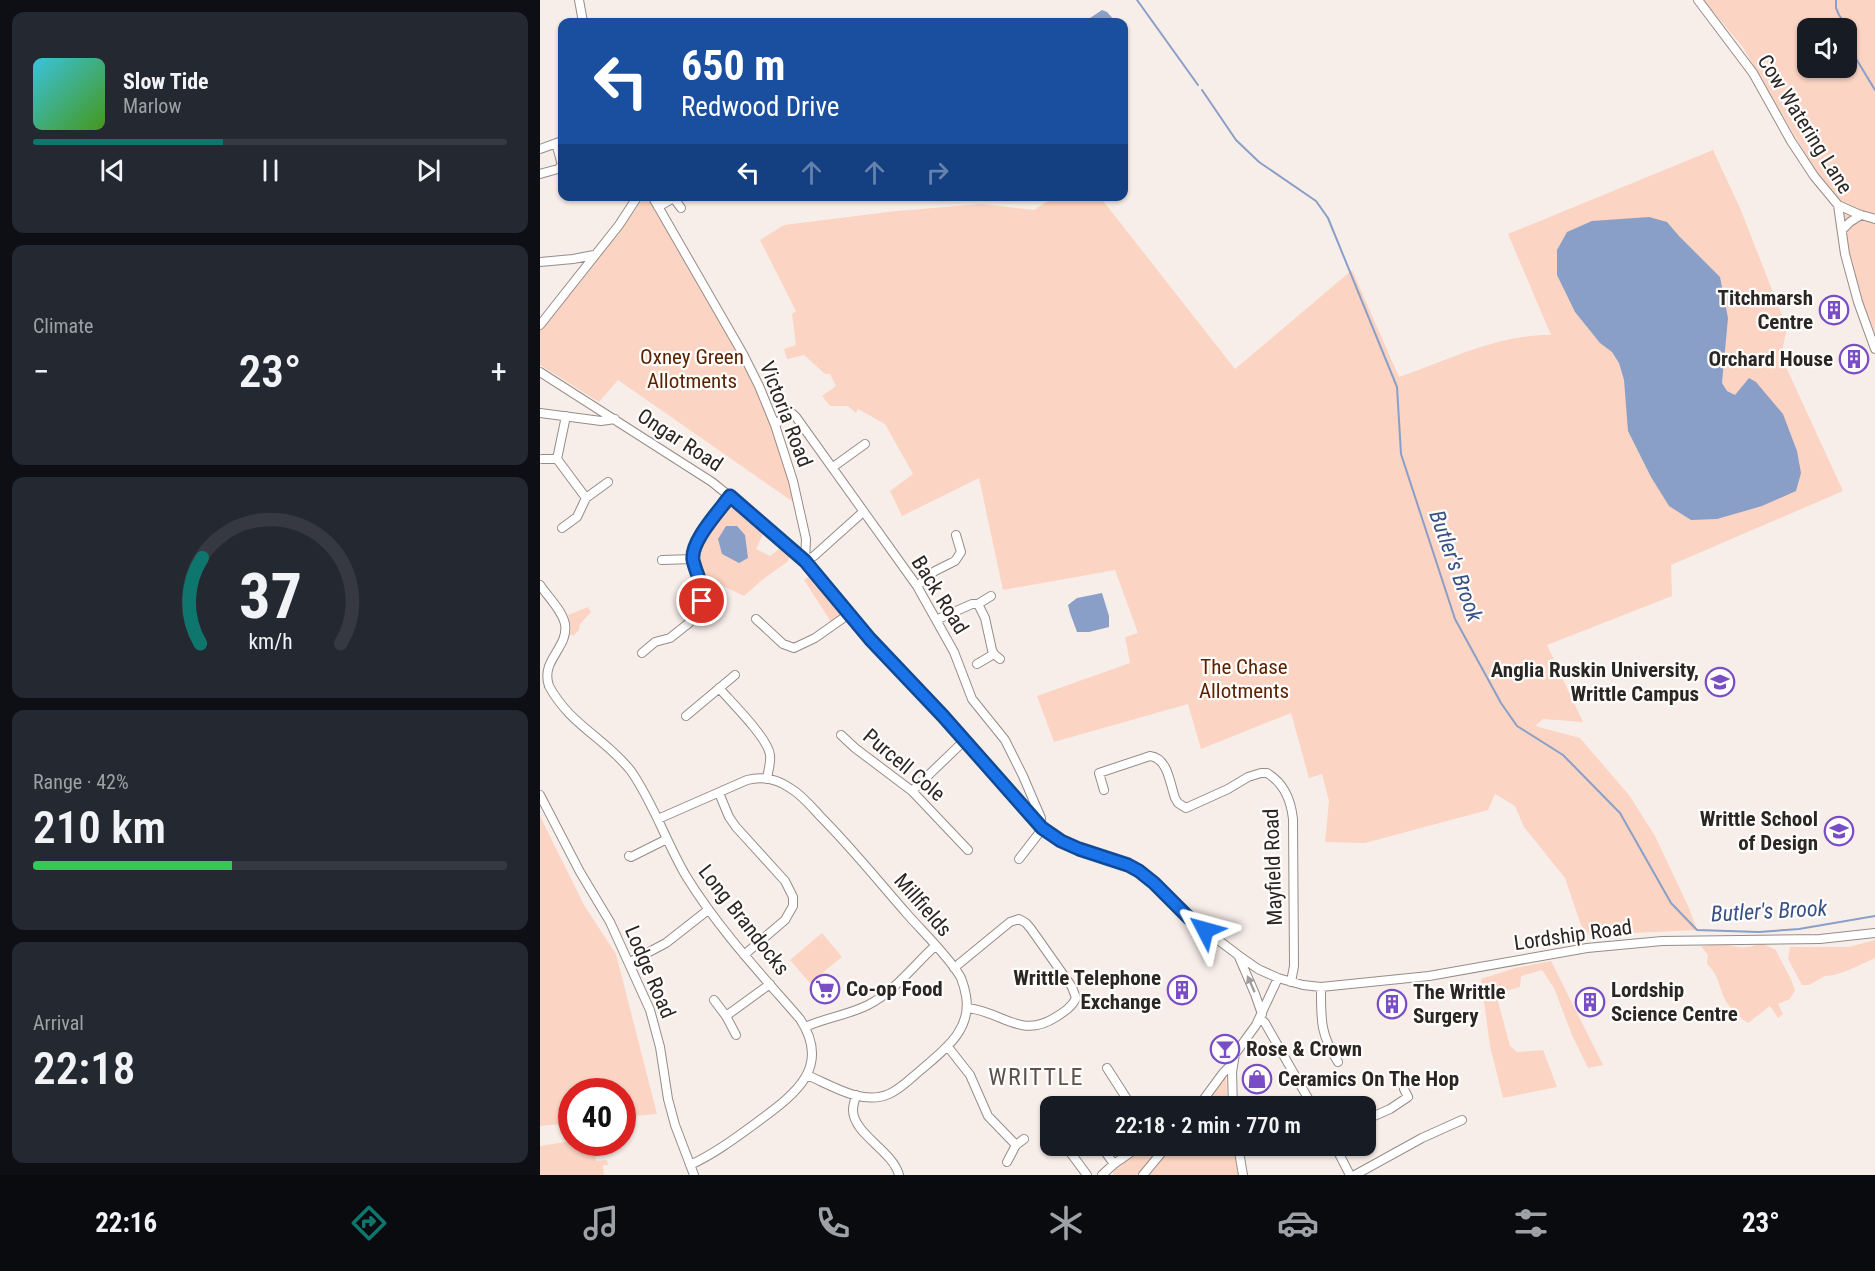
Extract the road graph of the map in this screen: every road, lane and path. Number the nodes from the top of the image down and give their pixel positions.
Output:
1 (579, 0) edge
2 (1698, 0) edge
3 (581, 18) edge
4 (558, 142) edge
5 (540, 149) edge
6 (558, 169) edge
7 (540, 174) edge
8 (635, 201) edge
9 (654, 201) edge
10 (667, 201) edge
11 (676, 201) edge
12 (1838, 205) junction
13 (658, 207) junction
14 (681, 208) dead end
15 (1861, 215) junction
16 (1875, 219) edge
17 (1842, 230) junction
18 (594, 255) junction
19 (540, 262) edge
20 (540, 325) edge
21 (1875, 349) edge
22 (540, 372) edge
23 (540, 413) edge
24 (566, 416) junction
25 (615, 419) junction
26 (775, 425) junction
27 (865, 444) dead end
28 (542, 459) dead end
29 (556, 459) junction
30 (832, 467) junction
31 (608, 482) dead end
32 (730, 496) junction
33 (586, 498) junction
34 (863, 512) junction
35 (562, 528) dead end
36 (956, 535) dead end
37 (693, 559) junction
38 (662, 560) dead end
39 (805, 561) junction
40 (540, 585) edge
41 (917, 586) junction
42 (991, 596) dead end
43 (978, 604) junction
44 (849, 614) junction
45 (756, 619) dead end
46 (936, 620) junction
47 (642, 653) dead end
48 (976, 664) dead end
49 (543, 674) edge
50 (735, 675) dead end
51 (719, 688) junction
52 (686, 716) dead end
53 (841, 735) dead end
54 (965, 740) junction
55 (767, 778) junction
56 (912, 790) junction
57 (1104, 790) dead end
58 (718, 793) junction
59 (540, 795) edge
60 (658, 819) junction
61 (1041, 827) junction
62 (666, 839) junction
63 (968, 850) dead end
64 (629, 856) dead end
65 (1019, 859) dead end
66 (708, 910) junction
67 (1875, 933) edge
68 (935, 946) junction
69 (1238, 955) junction
70 (744, 956) junction
71 (630, 962) junction
72 (954, 968) junction
73 (1278, 978) junction
74 (1291, 982) junction
75 (770, 984) junction
76 (1321, 987) junction
77 (714, 1000) dead end
78 (967, 1008) junction
79 (726, 1016) junction
80 (1261, 1016) junction
81 (805, 1027) junction
82 (736, 1035) dead end
83 (948, 1047) junction
84 (1338, 1062) dead end
85 (1232, 1064) junction
86 (1107, 1068) dead end
87 (807, 1075) junction
88 (1404, 1089) dead end
89 (856, 1095) junction
90 (1125, 1096) edge
91 (1206, 1096) edge
92 (1233, 1096) edge
93 (1308, 1096) edge
94 (1376, 1115) edge
95 (1462, 1120) dead end
96 (1024, 1139) dead end
97 (1016, 1145) junction
98 (1073, 1156) edge
99 (1108, 1156) edge
100 (1126, 1156) edge
101 (1159, 1156) edge
102 (1240, 1156) edge
103 (1341, 1156) edge
104 (1007, 1162) dead end
105 (1114, 1164) junction
106 (690, 1165) junction
107 (694, 1175) edge
108 (899, 1175) edge
109 (1087, 1175) edge
110 (1102, 1175) edge
111 (1143, 1175) edge
112 (1243, 1175) edge
113 (1353, 1175) edge

1 - 3 street
2 - 12 street, Cow Watering Lane
4 - 5 street
6 - 7 street
8 - 18 street
9 - 13 street, Victoria Road
10 - 13 street
11 - 14 street
12 - 15 street
12 - 17 street, Cow Watering Lane
13 - 26 street, Victoria Road
15 - 16 street
15 - 17 street
17 - 21 street, Cow Watering Lane
18 - 19 street
18 - 20 street
22 - 25 street, Ongar Road
23 - 24 street
24 - 25 street
24 - 29 street
25 - 32 street, Ongar Road
26 - 30 street, Back Road
26 - 39 street, Victoria Road
27 - 30 street
28 - 29 street
29 - 33 street
30 - 34 street, Back Road
31 - 33 street
32 - 37 street
32 - 39 street, Ongar Road
33 - 35 street
34 - 39 street
34 - 41 street, Back Road
36 - 41 street
37 - 38 street
37 - 47 street
39 - 44 street, Ongar Road
40 - 49 street, Long Brandocks
41 - 46 street, Back Road
42 - 43 street
43 - 46 street
43 - 48 street
44 - 45 street
44 - 54 street, Ongar Road
46 - 61 street, Back Road
49 - 60 street, Long Brandocks
50 - 51 street
51 - 52 street
51 - 55 street
53 - 56 street, Purcell Cole
54 - 56 street
54 - 61 street, Ongar Road
55 - 58 street
55 - 68 street, Millfields
56 - 63 street, Purcell Cole
57 - 74 street, Mayfield Road
58 - 60 street
58 - 70 street
59 - 71 street, Lodge Road
60 - 62 street, Long Brandocks
61 - 65 street
61 - 69 street, Ongar Road
62 - 64 street
62 - 66 street, Long Brandocks
66 - 70 street, Long Brandocks
66 - 71 street
67 - 76 street, Lordship Road
68 - 72 street, Millfields
68 - 81 street
69 - 73 street, Ongar Road
80 -> 69 street, Ongar Road
70 - 75 street, Long Brandocks
71 - 106 street, Lodge Road
72 - 78 street, Millfields
72 - 78 street
73 - 74 street, Lordship Road
73 - 80 street
74 - 76 street, Lordship Road
75 - 79 street
75 - 81 street, Long Brandocks
76 - 84 street
77 - 79 street
78 - 83 street
79 - 82 street
80 - 85 street
80 - 93 street, Ongar Road
81 - 87 street, Long Brandocks
83 - 89 street
83 - 97 street
85 - 91 street
85 - 92 street
86 - 90 street
87 - 89 street
87 - 106 street
88 - 94 street
89 - 108 street
95 - 113 street
96 - 97 street
97 - 104 street
98 - 109 street
99 - 105 street
100 - 105 street
101 - 111 street
102 - 112 street
103 - 113 street
105 - 110 street
106 - 107 street, Lodge Road

